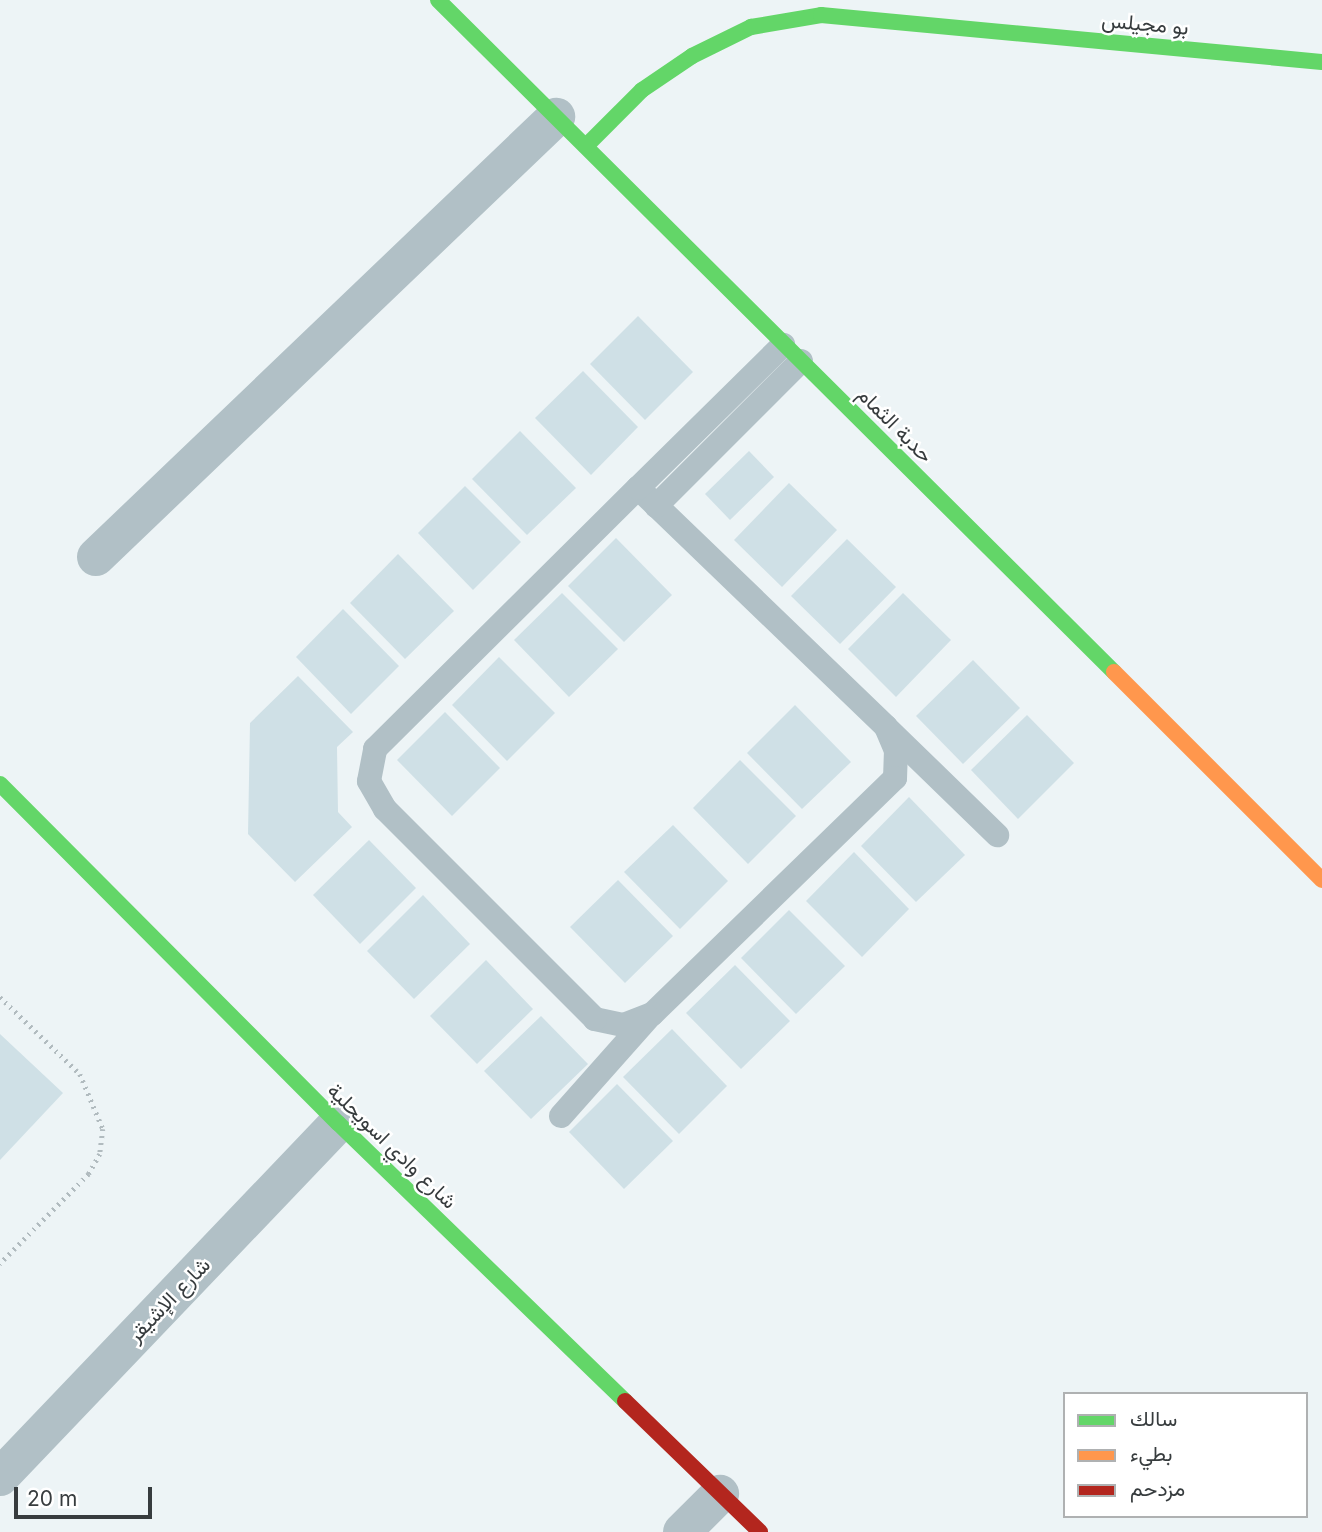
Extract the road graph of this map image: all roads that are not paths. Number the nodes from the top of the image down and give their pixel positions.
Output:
1 (438, 0) edge
2 (1322, 62) edge
3 (556, 117) junction
4 (586, 146) junction
5 (792, 353) junction
6 (638, 488) junction
7 (656, 506) junction
8 (96, 557) dead end
9 (886, 727) junction
10 (0, 784) edge
11 (997, 835) dead end
12 (1322, 880) edge
13 (652, 1014) junction
14 (561, 1116) dead end
15 (338, 1123) junction
16 (0, 1478) edge
17 (720, 1494) junction
18 (682, 1532) edge
19 (760, 1532) edge

1 - 3 street, حدبة الثمام
2 - 4 street, بو مجيلس
3 - 4 street, حدبة الثمام
3 - 8 street
4 - 5 street, حدبة الثمام
5 - 6 lane
5 - 7 lane
5 - 12 street, حدبة الثمام
6 - 7 lane
6 - 13 lane
7 - 9 lane
9 - 11 lane
9 - 13 lane
10 - 15 street, شارع وادي اسويحلية
13 - 14 lane
15 - 16 street, شارع الإشيقر
15 - 17 street, شارع وادي اسويحلية
17 - 18 street
17 - 19 street, شارع وادي اسويحلية

